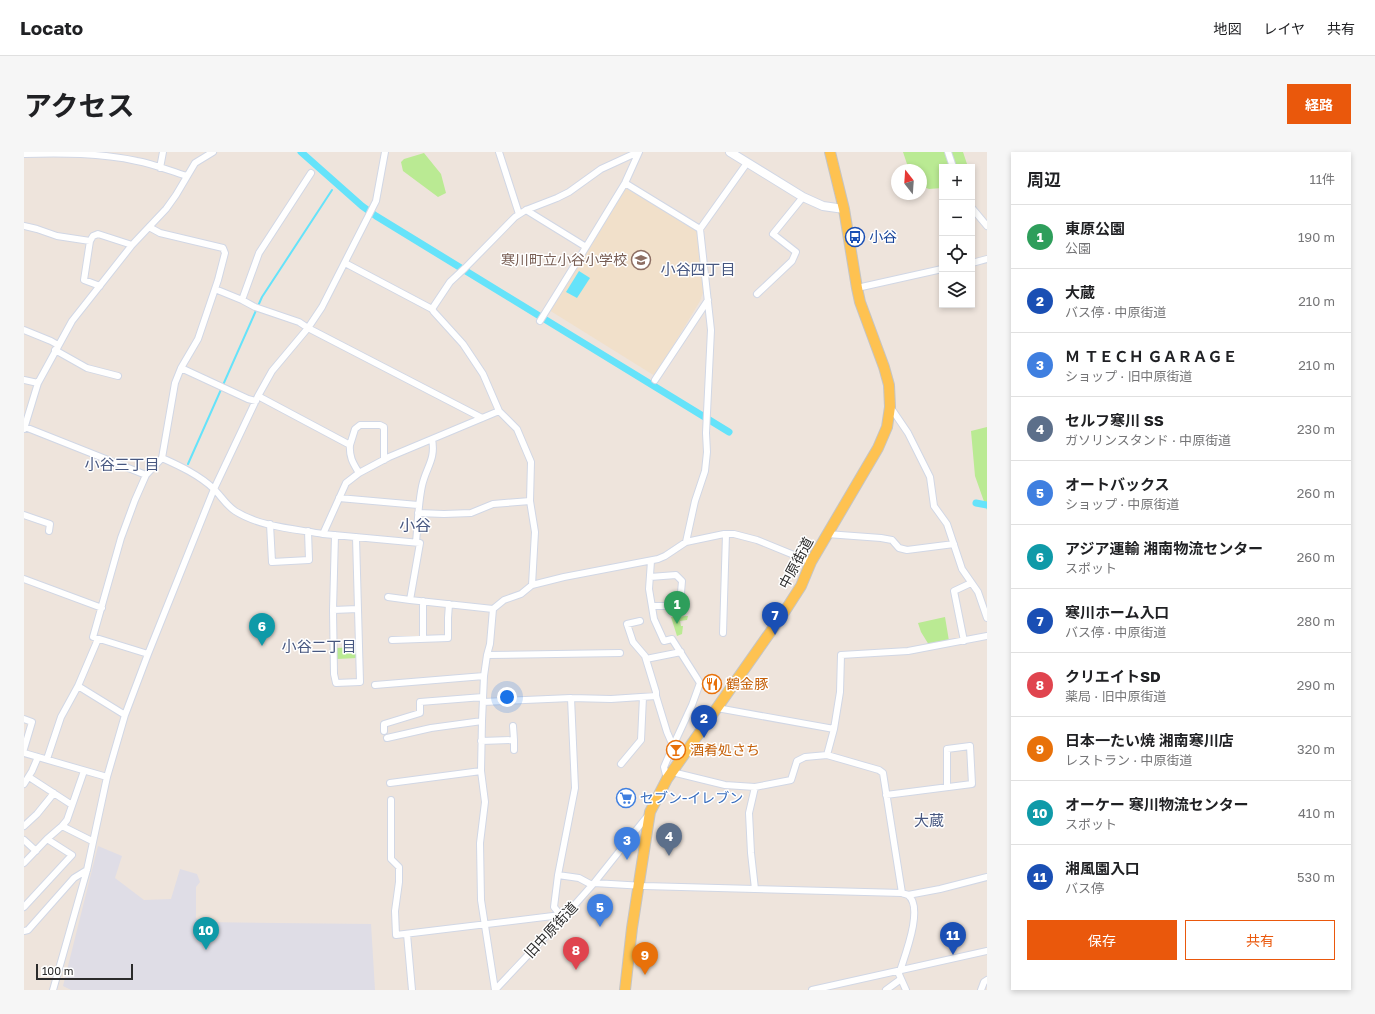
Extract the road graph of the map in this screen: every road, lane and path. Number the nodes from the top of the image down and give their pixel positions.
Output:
1 (163, 152) edge
2 (213, 152) edge
3 (385, 152) edge
4 (499, 152) edge
5 (639, 152) edge
6 (730, 152) edge
7 (830, 152) edge
8 (948, 152) edge
9 (82, 153) edge
10 (24, 154) edge
11 (747, 163) junction
12 (952, 164) edge
13 (160, 168) junction
14 (311, 173) dead end
15 (187, 176) junction
16 (625, 183) junction
17 (803, 197) junction
18 (526, 210) junction
19 (844, 210) junction
20 (975, 212) edge
21 (519, 214) junction
22 (24, 226) edge
23 (987, 226) edge
24 (149, 227) junction
25 (700, 229) junction
26 (90, 241) junction
27 (132, 245) junction
28 (586, 247) junction
29 (987, 259) edge
30 (975, 262) edge
31 (345, 263) junction
32 (939, 270) edge
33 (100, 286) junction
34 (857, 288) junction
35 (215, 289) junction
36 (757, 294) dead end
37 (242, 300) junction
38 (708, 300) junction
39 (432, 309) junction
40 (541, 318) dead end
41 (308, 328) junction
42 (24, 330) edge
43 (57, 348) junction
44 (181, 368) junction
45 (118, 376) dead end
46 (24, 380) edge
47 (656, 380) dead end
48 (38, 383) junction
49 (257, 399) junction
50 (890, 407) junction
51 (499, 411) junction
52 (482, 418) junction
53 (24, 428) edge
54 (432, 439) junction
55 (350, 445) junction
56 (162, 458) junction
57 (384, 460) junction
58 (359, 473) junction
59 (146, 475) junction
60 (214, 490) junction
61 (339, 498) junction
62 (530, 501) junction
63 (418, 505) junction
64 (418, 513) junction
65 (24, 515) edge
66 (270, 524) junction
67 (49, 531) dead end
68 (308, 531) junction
69 (324, 534) junction
70 (726, 534) junction
71 (827, 534) junction
72 (335, 535) junction
73 (356, 537) junction
74 (416, 542) junction
75 (686, 542) junction
76 (954, 544) junction
77 (651, 561) junction
78 (811, 562) junction
79 (650, 577) junction
80 (24, 579) edge
81 (971, 583) junction
82 (532, 585) junction
83 (388, 597) dead end
84 (410, 600) junction
85 (423, 601) junction
86 (449, 604) junction
87 (652, 606) junction
88 (102, 608) junction
89 (358, 609) junction
90 (493, 609) junction
91 (333, 610) junction
92 (987, 618) edge
93 (640, 621) dead end
94 (723, 633) dead end
95 (987, 636) edge
96 (98, 639) junction
97 (422, 639) junction
98 (392, 640) dead end
99 (964, 641) junction
100 (681, 652) junction
101 (620, 653) dead end
102 (148, 654) junction
103 (487, 655) junction
104 (646, 659) junction
105 (484, 676) junction
106 (375, 685) dead end
107 (78, 686) junction
108 (656, 696) junction
109 (643, 697) junction
110 (571, 698) junction
111 (483, 700) junction
112 (717, 708) junction
113 (125, 715) junction
114 (24, 719) edge
115 (482, 721) junction
116 (513, 726) dead end
117 (834, 729) junction
118 (384, 731) dead end
119 (387, 738) dead end
120 (514, 740) junction
121 (482, 741) junction
122 (673, 746) junction
123 (24, 749) edge
124 (514, 750) dead end
125 (24, 753) edge
126 (827, 755) junction
127 (38, 757) junction
128 (47, 759) junction
129 (621, 764) dead end
130 (84, 771) junction
131 (481, 771) junction
132 (670, 776) junction
133 (29, 777) junction
134 (107, 777) junction
135 (390, 783) dead end
136 (24, 784) edge
137 (755, 787) junction
138 (947, 787) junction
139 (54, 793) junction
140 (886, 795) junction
141 (391, 800) dead end
142 (72, 805) junction
143 (650, 812) junction
144 (24, 826) edge
145 (62, 826) junction
146 (48, 839) junction
147 (24, 840) edge
148 (92, 840) junction
149 (36, 852) junction
150 (24, 863) edge
151 (87, 870) junction
152 (558, 875) junction
153 (987, 877) edge
154 (593, 884) junction
155 (638, 886) junction
156 (755, 889) junction
157 (905, 894) junction
158 (24, 907) edge
159 (562, 917) junction
160 (484, 924) junction
161 (24, 931) edge
162 (407, 934) junction
163 (987, 951) edge
164 (899, 971) junction
165 (901, 979) junction
166 (987, 980) edge
167 (53, 990) edge
168 (412, 990) edge
169 (495, 990) edge
170 (625, 990) edge
171 (812, 990) edge
172 (886, 990) edge
173 (906, 990) edge
174 (981, 990) edge

1 - 13 street
2 - 15 street
3 - 31 street
4 - 21 street
5 - 16 street
5 - 18 street
6 - 11 street
7 - 19 main road, 中原街道
8 - 12 street
9 - 10 street
9 - 13 street
11 - 17 street
11 - 25 street
13 - 15 street
14 - 37 street
15 - 24 street
16 - 25 street
16 - 28 street
17 - 19 street
17 - 36 street
18 - 21 street
18 - 28 street
19 - 34 main road, 中原街道
20 - 23 street
21 - 39 street
22 - 26 street
24 - 27 street
24 - 35 street
25 - 38 street
26 - 27 street
26 - 33 street
27 - 33 street
28 - 40 street
29 - 30 street
31 - 39 street
31 - 41 street
32 - 34 street
33 - 43 street
34 - 50 main road, 中原街道
35 - 37 street
35 - 44 street
37 - 41 street
38 - 47 street
38 - 75 street
39 - 51 street
41 - 49 street
41 - 52 street
42 - 43 street
43 - 45 street
43 - 48 street
44 - 49 street
44 - 56 street
46 - 48 street
48 - 53 street
49 - 55 street
49 - 60 street
50 - 71 main road, 中原街道
50 - 76 street
51 - 52 street
51 - 62 street
52 - 54 street
53 - 59 street
54 - 57 street
54 - 63 street
55 - 57 street
55 - 58 street
56 - 59 street
56 - 60 street
57 - 58 street
58 - 61 street
59 - 88 street
60 - 66 street
60 - 102 street
61 - 63 street
61 - 69 street
62 - 64 street
62 - 82 street
63 - 64 street
64 - 74 street
65 - 67 street
66 - 68 street
66 - 68 street
68 - 69 street
69 - 72 street
70 - 75 street
70 - 78 street
70 - 94 street
71 - 76 street
71 - 78 main road, 中原街道
72 - 73 street
72 - 91 street
73 - 74 street
73 - 89 street
74 - 84 street
75 - 77 street
76 - 81 street
77 - 79 street
77 - 82 street
78 - 112 main road, 中原街道
79 - 87 street
79 - 87 street
80 - 88 street
81 - 92 street
81 - 99 street
82 - 90 street
83 - 84 street
84 - 85 street
85 - 86 street
85 - 97 street
86 - 90 street
86 - 97 street
87 - 100 street
88 - 96 street
89 - 91 street
89 - 91 street
90 - 103 street
93 - 104 street
95 - 99 street
96 - 102 street
96 - 107 street
97 - 98 street
99 - 117 street
100 - 104 street
100 - 122 street
101 - 103 street
102 - 113 street
103 - 105 street
104 - 108 street
105 - 106 street
105 - 111 street
107 - 113 street
107 - 128 street
108 - 109 street
108 - 122 street
109 - 110 street
109 - 129 street
110 - 111 street
110 - 152 street
111 - 115 street
111 - 118 street
112 - 117 street
112 - 132 main road, 中原街道
113 - 134 street
114 - 123 street
115 - 119 street
115 - 121 street
116 - 120 street
117 - 126 street
120 - 121 street
120 - 124 street
121 - 131 street
122 - 132 street
125 - 127 street
126 - 137 street
126 - 140 street
127 - 128 street
127 - 133 street
128 - 130 street
130 - 134 street
130 - 142 street
131 - 135 street
131 - 160 street
132 - 137 street
132 - 143 main road, 中原街道
133 - 136 street
133 - 139 street
134 - 148 street
137 - 156 street
138 - 138 street
138 - 140 street
139 - 142 street
139 - 144 street
140 - 157 street
141 - 162 street
142 - 145 street
143 - 154 street, 旧中原街道
143 - 155 main road, 中原街道
145 - 146 street
145 - 148 street
146 - 149 street
146 - 158 street
147 - 149 street
148 - 151 street
149 - 150 street
151 - 161 street
151 - 167 street
152 - 154 street
152 - 159 street
153 - 157 street
154 - 155 street
154 - 159 street, 旧中原街道
155 - 156 street
155 - 170 main road, 中原街道
156 - 157 street
157 - 164 street
159 - 160 street
159 - 169 street, 旧中原街道
160 - 162 street
160 - 169 street
162 - 168 street
163 - 164 street
164 - 165 street
164 - 171 street
165 - 172 street
165 - 173 street
166 - 174 street

